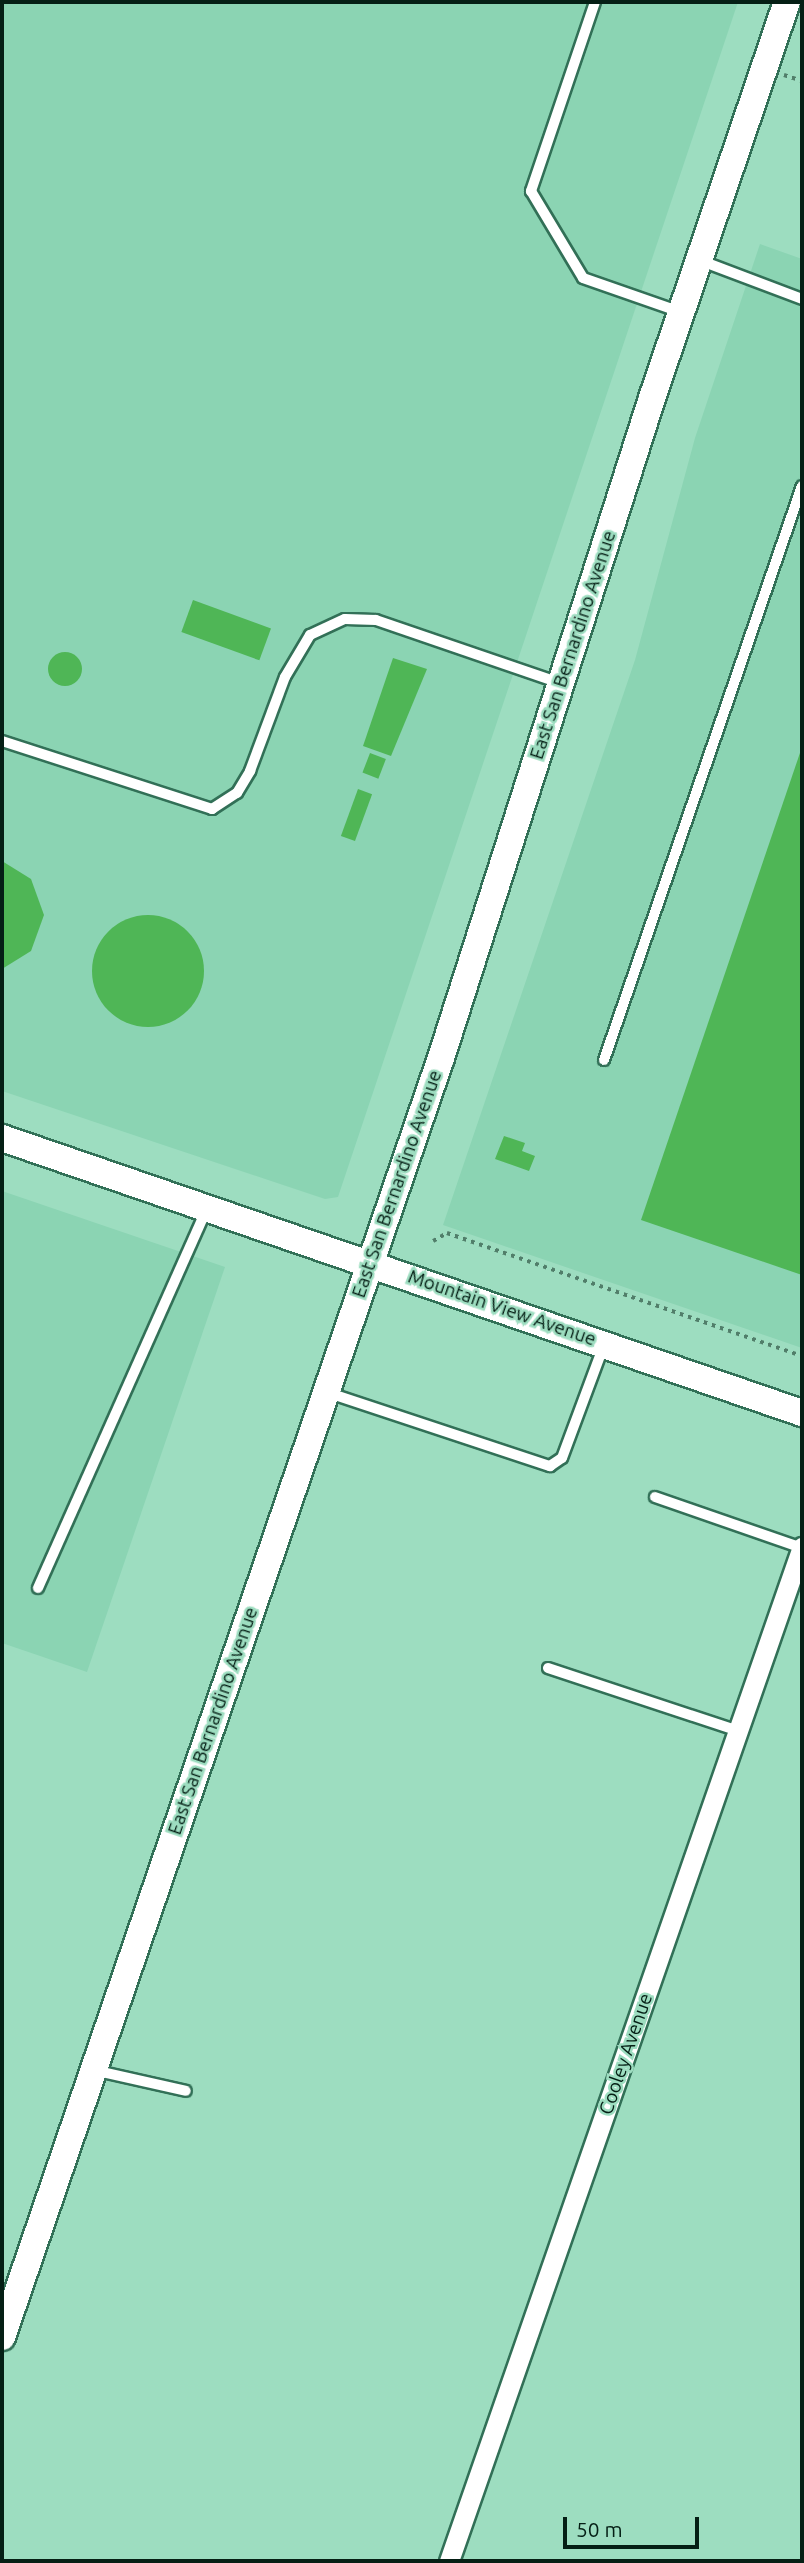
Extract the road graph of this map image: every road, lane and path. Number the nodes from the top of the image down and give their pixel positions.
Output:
1 (595, 2) edge
2 (787, 2) edge
3 (699, 259) junction
4 (802, 299) edge
5 (681, 312) junction
6 (802, 486) edge
7 (561, 683) junction
8 (2, 741) edge
9 (604, 1060) dead end
10 (2, 1139) edge
11 (206, 1209) junction
12 (433, 1241) dead end
13 (368, 1264) junction
14 (605, 1343) junction
15 (802, 1356) edge
16 (325, 1392) junction
17 (802, 1413) edge
18 (655, 1497) dead end
19 (802, 1548) edge
20 (38, 1588) dead end
21 (548, 1668) dead end
22 (738, 1731) junction
23 (93, 2070) junction
24 (186, 2091) dead end
25 (2, 2337) edge
26 (449, 2561) edge

1 - 5 lane
2 - 3 main road, East San Bernardino Avenue
3 - 4 lane
3 - 5 main road, East San Bernardino Avenue
5 - 7 main road, East San Bernardino Avenue
6 - 9 lane
7 - 8 lane
7 - 13 main road, East San Bernardino Avenue
10 - 11 main road, Mountain View Avenue
11 - 13 main road, Mountain View Avenue
11 - 20 lane
12 - 15 path
13 - 14 main road, Mountain View Avenue
13 - 16 main road, East San Bernardino Avenue
14 - 16 lane
14 - 17 main road, Mountain View Avenue
16 - 23 main road, East San Bernardino Avenue
18 - 19 lane
19 - 22 street, Cooley Avenue
21 - 22 lane
22 - 26 street, Cooley Avenue
23 - 24 lane
23 - 25 main road, East San Bernardino Avenue

